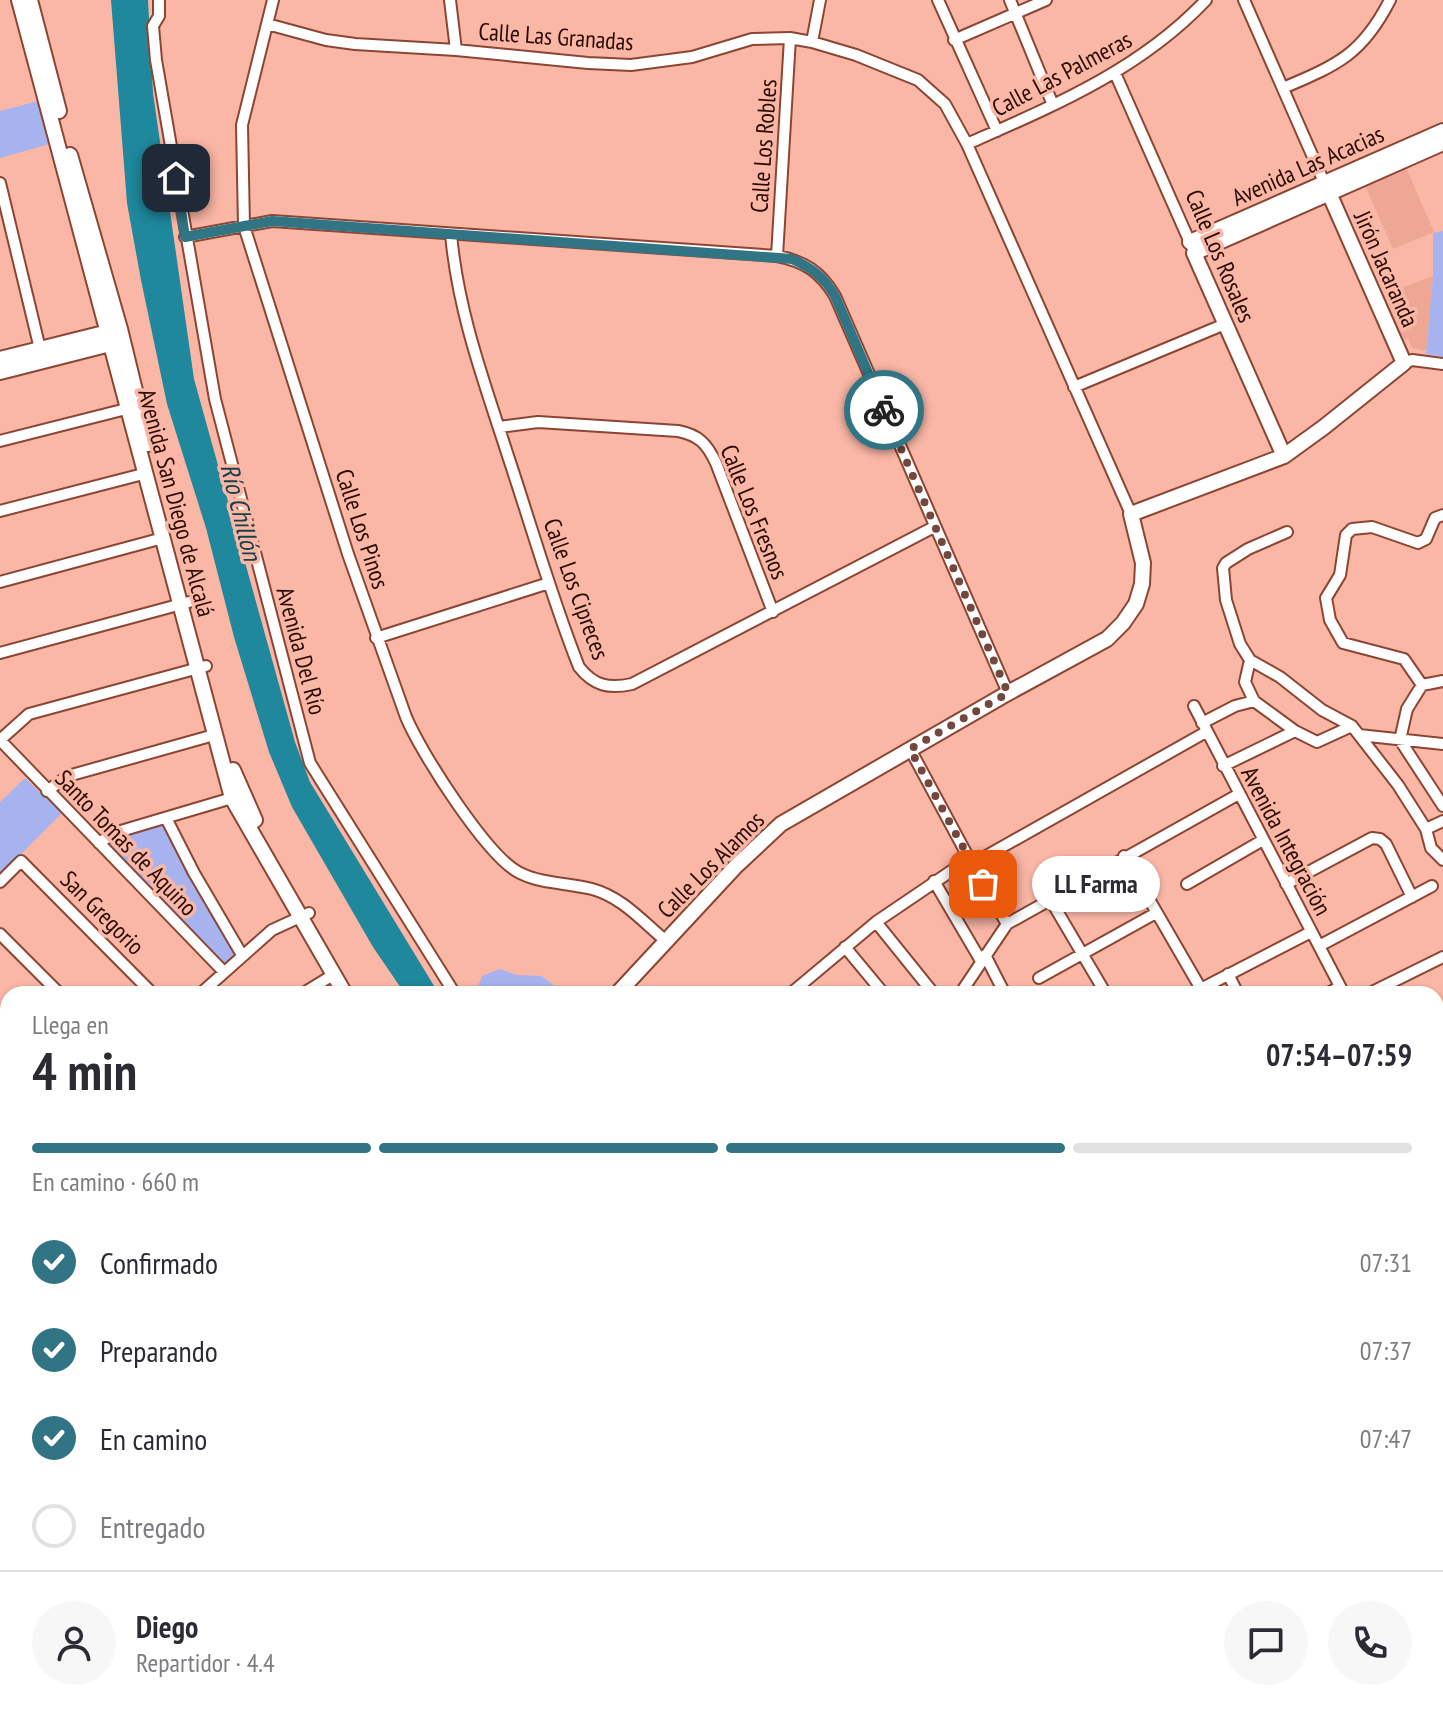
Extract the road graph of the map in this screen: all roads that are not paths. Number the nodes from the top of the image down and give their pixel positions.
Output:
1 (19, 0) edge
2 (30, 0) edge
3 (159, 0) edge
4 (273, 0) edge
5 (450, 0) edge
6 (820, 0) edge
7 (938, 0) edge
8 (1010, 0) edge
9 (1046, 0) edge
10 (1206, 0) edge
11 (1244, 0) edge
12 (1390, 0) edge
13 (1015, 14) junction
14 (267, 24) junction
15 (790, 38) junction
16 (954, 40) junction
17 (812, 42) junction
18 (456, 50) junction
19 (1115, 73) junction
20 (1283, 88) junction
21 (1053, 105) junction
22 (57, 122) junction
23 (997, 131) junction
24 (1443, 131) edge
25 (1443, 143) edge
26 (967, 144) junction
27 (0, 183) edge
28 (1326, 188) junction
29 (244, 226) junction
30 (451, 234) junction
31 (185, 237) junction
32 (1192, 248) junction
33 (777, 256) junction
34 (1225, 324) junction
35 (115, 336) junction
36 (40, 349) junction
37 (0, 359) edge
38 (1404, 363) junction
39 (1443, 364) edge
40 (0, 372) edge
41 (1074, 387) junction
42 (134, 407) junction
43 (499, 427) junction
44 (0, 441) edge
45 (1284, 456) junction
46 (147, 473) junction
47 (0, 511) edge
48 (1131, 514) junction
49 (1443, 515) edge
50 (934, 527) junction
51 (1287, 532) dead end
52 (163, 538) junction
53 (0, 582) edge
54 (549, 583) junction
55 (185, 604) junction
56 (773, 612) junction
57 (376, 638) junction
58 (0, 653) edge
59 (1250, 660) junction
60 (201, 667) junction
61 (1443, 681) edge
62 (1422, 685) junction
63 (1008, 693) junction
64 (1254, 701) junction
65 (1194, 706) dead end
66 (1352, 726) junction
67 (1204, 728) junction
68 (1295, 731) junction
69 (214, 735) junction
70 (1359, 735) junction
71 (0, 740) edge
72 (1400, 740) junction
73 (1442, 746) edge
74 (910, 749) junction
75 (1223, 766) junction
76 (47, 791) junction
77 (1239, 794) junction
78 (232, 798) junction
79 (1443, 806) edge
80 (166, 818) junction
81 (1443, 821) edge
82 (1426, 829) junction
83 (1263, 840) junction
84 (99, 843) junction
85 (1124, 856) junction
86 (1443, 860) edge
87 (970, 862) junction
88 (934, 881) junction
89 (0, 882) edge
90 (1187, 884) dead end
91 (1286, 884) junction
92 (1432, 886) dead end
93 (1412, 897) junction
94 (1050, 899) junction
95 (1156, 913) junction
96 (304, 915) junction
97 (876, 922) junction
98 (1007, 924) junction
99 (1311, 932) junction
100 (0, 934) edge
101 (666, 941) junction
102 (1319, 946) junction
103 (845, 947) junction
104 (1081, 954) junction
105 (242, 955) junction
106 (1443, 957) edge
107 (983, 958) junction
108 (224, 972) junction
109 (1228, 974) junction
110 (333, 975) junction
111 (1039, 978) dead end
112 (52, 986) edge
113 (145, 986) edge
114 (209, 986) edge
115 (315, 986) edge
116 (340, 986) edge
117 (349, 986) edge
118 (450, 986) edge
119 (624, 986) edge
120 (799, 986) edge
121 (877, 986) edge
122 (928, 986) edge
123 (965, 986) edge
124 (1000, 986) edge
125 (1101, 986) edge
126 (1193, 986) edge
127 (1205, 986) edge
128 (1234, 986) edge
129 (1340, 986) edge
130 (1384, 986) edge

1 - 22 street, Avenida San Diego de Alcalá
2 - 22 street, Avenida San Diego de Alcalá
3 - 31 street, Avenida Del Río
4 - 14 street, Calle Los Pinos
5 - 18 street
6 - 17 street
7 - 16 street
8 - 13 street
9 - 13 street
10 - 19 street, Calle Las Palmeras
11 - 20 street
12 - 20 street
13 - 16 street
13 - 21 street
14 - 18 street, Calle Las Granadas
14 - 29 street, Calle Los Pinos
15 - 17 street, Calle Las Granadas
15 - 18 street, Calle Las Granadas
15 - 33 street, Calle Los Robles
16 - 23 street
17 - 26 street, Calle Las Granadas
19 - 21 street, Calle Las Palmeras
19 - 32 street, Calle Los Rosales
20 - 28 street
21 - 23 street, Calle Las Palmeras
22 - 35 street, Avenida San Diego de Alcalá
23 - 26 street, Calle Las Palmeras
24 - 28 street, Avenida Las Acacias
25 - 28 street, Avenida Las Acacias
26 - 41 street, Calle Las Granadas
27 - 36 street
28 - 32 street, Avenida Las Acacias
28 - 38 street, Jirón Jacaranda
29 - 30 street
29 - 31 street
29 - 57 street, Calle Los Pinos
30 - 33 street
30 - 43 street, Calle Los Cipreces
31 - 118 street, Avenida Del Río
32 - 34 street, Calle Los Rosales
33 - 50 street
34 - 41 street
34 - 45 street, Calle Los Rosales
35 - 36 street
35 - 40 street
35 - 42 street, Avenida San Diego de Alcalá
36 - 37 street
38 - 39 street
38 - 45 street
41 - 48 street, Calle Las Granadas
42 - 44 street
42 - 46 street, Avenida San Diego de Alcalá
42 - 55 street, Avenida San Diego de Alcalá
43 - 54 street, Calle Los Cipreces
43 - 56 street, Calle Los Fresnos
45 - 48 street
46 - 47 street
46 - 52 street, Avenida San Diego de Alcalá
48 - 63 street, Calle Los Alamos
49 - 62 street
50 - 56 street, Calle Los Cipreces
50 - 63 street
51 - 59 street
52 - 53 street
52 - 55 street, Avenida San Diego de Alcalá
54 - 56 street, Calle Los Cipreces
54 - 57 street
55 - 58 street
55 - 60 street, Avenida San Diego de Alcalá
57 - 101 street, Calle Los Pinos
59 - 64 street
59 - 66 street
60 - 69 street, Avenida San Diego de Alcalá
60 - 71 street
60 - 96 street, Avenida San Diego de Alcalá
61 - 62 street
62 - 72 street
63 - 74 street, Calle Los Alamos
64 - 67 street
64 - 68 street
65 - 67 street, Avenida Integración
66 - 68 street
66 - 70 street
67 - 75 street, Avenida Integración
67 - 87 street
68 - 75 street
69 - 76 street
69 - 78 street, Avenida San Diego de Alcalá
70 - 72 street
70 - 82 street
71 - 76 street, Santo Tomas de Aquino
72 - 73 street
72 - 79 street
74 - 87 street
74 - 101 street, Calle Los Alamos
75 - 77 street, Avenida Integración
76 - 84 street, Santo Tomas de Aquino
77 - 83 street, Avenida Integración
77 - 85 street
78 - 80 street
78 - 96 street, Avenida San Diego de Alcalá
80 - 84 street
80 - 105 street
81 - 82 street
82 - 86 street
83 - 90 street
83 - 91 street, Avenida Integración
84 - 108 street, Santo Tomas de Aquino
85 - 94 street
85 - 95 street
87 - 88 street
87 - 98 street
88 - 97 street
88 - 107 street
89 - 113 street, San Gregorio
91 - 93 street
91 - 99 street, Avenida Integración
92 - 93 street
93 - 102 street
94 - 98 street
94 - 104 street
95 - 104 street
95 - 126 street
96 - 105 street
96 - 110 street, Avenida San Diego de Alcalá
96 - 117 street, Avenida San Diego de Alcalá
97 - 103 street
97 - 122 street
98 - 107 street
99 - 102 street, Avenida Integración
99 - 109 street
100 - 112 street
101 - 119 street, Calle Los Alamos
102 - 129 street, Avenida Integración
103 - 120 street
103 - 121 street
104 - 111 street
104 - 125 street
105 - 108 street
106 - 130 street
107 - 123 street
107 - 124 street
108 - 114 street
109 - 127 street
109 - 128 street
110 - 115 street
110 - 116 street, Avenida San Diego de Alcalá

